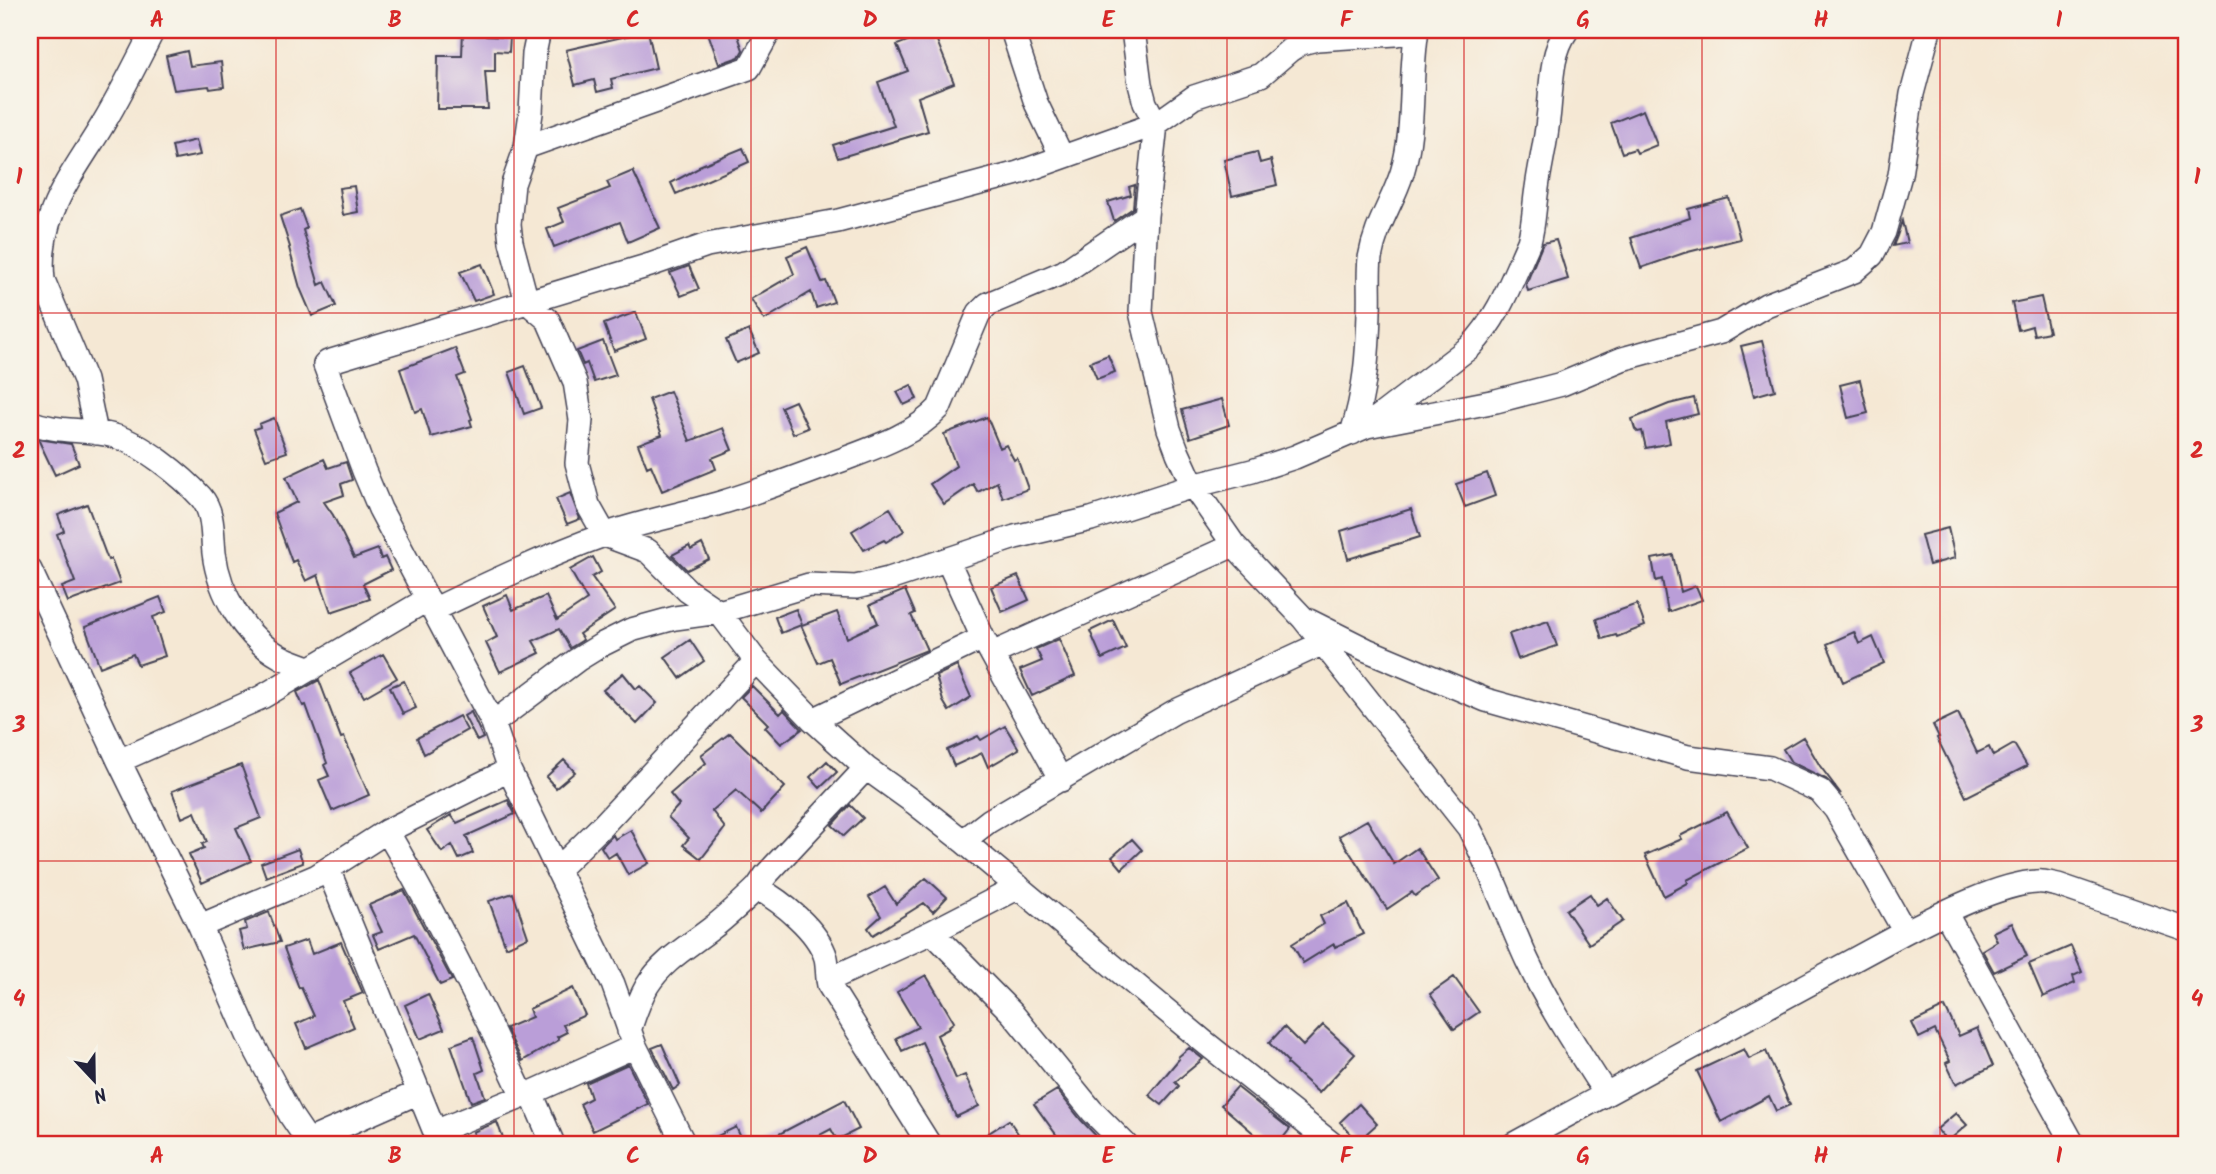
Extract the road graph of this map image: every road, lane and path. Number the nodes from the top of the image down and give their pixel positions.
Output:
1 (153, 30) edge
2 (539, 30) edge
3 (770, 30) edge
4 (1012, 30) edge
5 (1133, 30) edge
6 (1416, 30) edge
7 (1567, 30) edge
8 (1929, 30) edge
9 (1156, 124) junction
10 (526, 147) junction
11 (1062, 158) junction
12 (1146, 216) junction
13 (527, 302) junction
14 (30, 422) edge
15 (1359, 429) junction
16 (96, 433) junction
17 (1193, 486) junction
18 (605, 535) junction
19 (1234, 545) junction
20 (948, 561) junction
21 (30, 570) edge
22 (431, 604) junction
23 (719, 612) junction
24 (1303, 618) junction
25 (1323, 643) junction
26 (988, 646) junction
27 (756, 661) junction
28 (311, 668) junction
29 (813, 720) junction
30 (493, 723) junction
31 (119, 761) junction
32 (866, 768) junction
33 (509, 770) junction
34 (1061, 780) junction
35 (387, 831) junction
36 (962, 841) junction
37 (328, 869) junction
38 (557, 870) junction
39 (1019, 887) junction
40 (757, 888) junction
41 (1945, 912) junction
42 (200, 926) junction
43 (2186, 929) edge
44 (932, 932) junction
45 (1905, 932) junction
46 (828, 980) junction
47 (632, 1038) junction
48 (419, 1091) junction
49 (527, 1094) junction
50 (1606, 1094) junction
51 (437, 1138) edge
52 (309, 1143) edge
53 (553, 1144) edge
54 (684, 1144) edge
55 (929, 1144) edge
56 (1125, 1144) edge
57 (1332, 1144) edge
58 (1514, 1144) edge
59 (2073, 1144) edge

1 - 16 street
2 - 10 street
3 - 10 street
4 - 11 street
5 - 9 street
6 - 9 street
6 - 15 street
7 - 15 street
8 - 15 street
9 - 11 street
9 - 12 street
10 - 13 street
11 - 13 street
12 - 17 street
12 - 18 street
13 - 18 street
13 - 22 street
14 - 16 street
15 - 17 street
16 - 28 street
17 - 19 street
17 - 20 street
18 - 22 street
18 - 23 street
19 - 24 street
19 - 26 street
20 - 23 street
20 - 26 street
21 - 31 street
22 - 28 street
22 - 30 street
23 - 27 street
23 - 30 street
24 - 25 street
24 - 45 street
25 - 34 street
25 - 50 street
26 - 29 street
26 - 34 street
27 - 29 street
27 - 38 street
28 - 31 street
29 - 32 street
30 - 33 street
31 - 42 street
32 - 36 street
32 - 40 street
33 - 35 street
33 - 38 street
34 - 36 street
35 - 37 street
35 - 49 street
36 - 39 street
37 - 42 street
37 - 48 street
38 - 47 street
39 - 44 street
39 - 57 street
40 - 46 street
40 - 47 street
41 - 43 street
41 - 45 street
41 - 59 street
42 - 52 street
44 - 46 street
44 - 56 street
45 - 50 street
46 - 55 street
47 - 49 street
47 - 54 street
48 - 51 street
48 - 52 street
49 - 51 street
49 - 53 street
50 - 58 street

